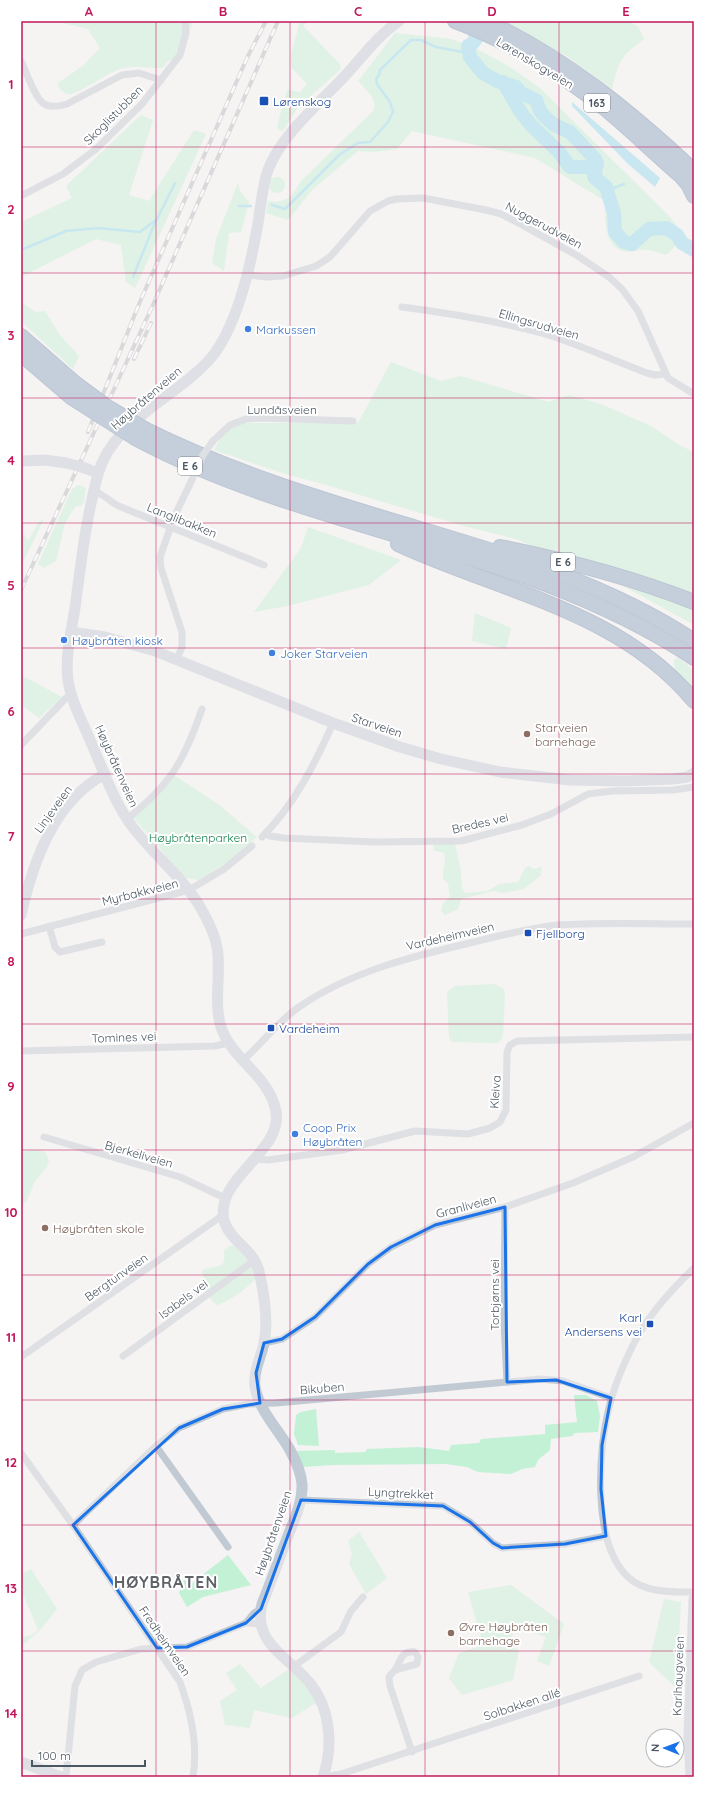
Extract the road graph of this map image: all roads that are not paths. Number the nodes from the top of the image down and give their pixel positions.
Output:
1 (185, 21) edge
2 (385, 21) edge
3 (399, 21) edge
4 (458, 22) edge
5 (484, 27) edge
6 (379, 36) junction
7 (21, 61) edge
8 (161, 80) junction
9 (694, 171) edge
10 (21, 196) edge
11 (694, 196) edge
12 (247, 274) junction
13 (402, 307) dead end
14 (21, 336) edge
15 (21, 354) edge
16 (666, 374) junction
17 (73, 391) junction
18 (694, 394) edge
19 (353, 421) dead end
20 (142, 435) junction
21 (21, 461) edge
22 (98, 473) junction
23 (94, 491) junction
24 (349, 521) junction
25 (170, 527) junction
26 (430, 532) junction
27 (264, 565) dead end
28 (694, 602) edge
29 (71, 632) junction
30 (694, 642) edge
31 (694, 658) edge
32 (177, 659) junction
33 (72, 695) junction
34 (694, 701) edge
35 (202, 709) dead end
36 (333, 723) junction
37 (21, 745) edge
38 (105, 774) junction
39 (692, 776) edge
40 (694, 787) edge
41 (127, 819) junction
42 (252, 846) dead end
43 (189, 890) junction
44 (21, 915) edge
45 (694, 924) edge
46 (50, 926) junction
47 (21, 934) edge
48 (102, 942) dead end
49 (694, 1037) edge
50 (228, 1043) junction
51 (21, 1051) edge
52 (242, 1061) junction
53 (694, 1123) edge
54 (44, 1137) dead end
55 (255, 1159) junction
56 (225, 1198) junction
57 (506, 1207) junction
58 (224, 1215) junction
59 (255, 1260) junction
60 (694, 1268) edge
61 (264, 1344) junction
62 (123, 1356) dead end
63 (21, 1357) edge
64 (506, 1382) junction
65 (612, 1398) junction
66 (261, 1403) junction
67 (156, 1446) junction
68 (21, 1453) edge
69 (300, 1500) junction
70 (73, 1525) junction
71 (606, 1536) junction
72 (228, 1547) dead end
73 (694, 1592) edge
74 (363, 1597) dead end
75 (694, 1599) edge
76 (261, 1609) junction
77 (246, 1623) junction
78 (262, 1624) junction
79 (157, 1648) junction
80 (293, 1667) junction
81 (395, 1670) dead end
82 (639, 1676) dead end
83 (412, 1752) junction
84 (21, 1762) edge
85 (323, 1776) edge
86 (61, 1777) edge
87 (66, 1777) edge
88 (194, 1777) edge
89 (691, 1777) edge

1 - 8 street, Skoglistubben
2 - 6 street, Høybråtenveien
3 - 6 street, Høybråtenveien
4 - 5 highway, Lørenskogveien / 163
5 - 9 highway, Lørenskogveien / 163
5 - 11 highway, Lørenskogveien / 163
6 - 12 street, Høybråtenveien
7 - 8 street
8 - 10 street, Skoglistubben
12 - 16 street, Nuggerudveien
12 - 22 street, Høybråtenveien
13 - 16 street, Ellingsrudveien
14 - 17 highway, E 6
15 - 17 highway, E 6
16 - 18 street, Nuggerudveien
17 - 20 highway, E 6, bridge
19 - 25 street, Lundåsveien, bridge
20 - 24 highway, E 6
20 - 26 highway, E 6
21 - 22 street, bridge
22 - 23 street, Høybråtenveien
23 - 25 street, Langlibakken
23 - 29 street, Høybråtenveien
24 - 31 highway, E 6
24 - 34 highway, E 6
25 - 27 street, Langlibakken
25 - 32 street, Lundåsveien
26 - 28 highway, E 6
26 - 30 highway, E 6
29 - 32 street, Starveien
29 - 33 street, Høybråtenveien
32 - 36 street, Starveien
33 - 37 street
33 - 38 street, Høybråtenveien
35 - 41 street
36 - 39 street, Starveien
36 - 40 street, Bredes vei
38 - 41 street, Høybråtenveien
38 - 44 street, Linjeveien
41 - 43 street, Høybråtenveien
42 - 43 street, Myrbakkveien
43 - 46 street, Myrbakkveien
43 - 50 street, Høybråtenveien
45 - 52 street, Vardeheimveien
46 - 47 street, Myrbakkveien
46 - 48 street
49 - 55 street, Kleiva
50 - 51 street, Tomines vei
50 - 52 street, Høybråtenveien
52 - 55 street, Høybråtenveien
53 - 57 street, Granliveien
54 - 56 street, Bjerkeliveien
55 - 56 street, Høybråtenveien
56 - 58 street, Høybråtenveien
57 - 61 street, Granliveien
57 - 64 street, Torbjørns vei
58 - 59 street, Høybråtenveien
58 - 63 street, Bergtunveien
59 - 61 street, Høybråtenveien
59 - 62 street, Isabels vei
60 - 65 street
61 - 66 street, Høybråtenveien
64 - 65 street, Bikuben
64 - 66 street, Bikuben
65 - 71 street
66 - 67 street, Bikuben
66 - 69 street, Høybråtenveien
67 - 70 street, Bikuben
67 - 72 street
68 - 70 street, Fredheimveien
69 - 71 street, Lyngtrekket
69 - 76 street, Høybråtenveien
70 - 79 street, Fredheimveien
71 - 73 street
74 - 80 street
75 - 89 street, Karihaugveien
76 - 77 street
76 - 78 street, Høybråtenveien
77 - 78 street
77 - 79 street
78 - 80 street, Høybråtenveien
79 - 87 street
79 - 88 street, Fredheimveien
80 - 85 street, Høybråtenveien
81 - 83 street
82 - 83 street, Solbakken allé
83 - 85 street, Solbakken allé
84 - 86 street

